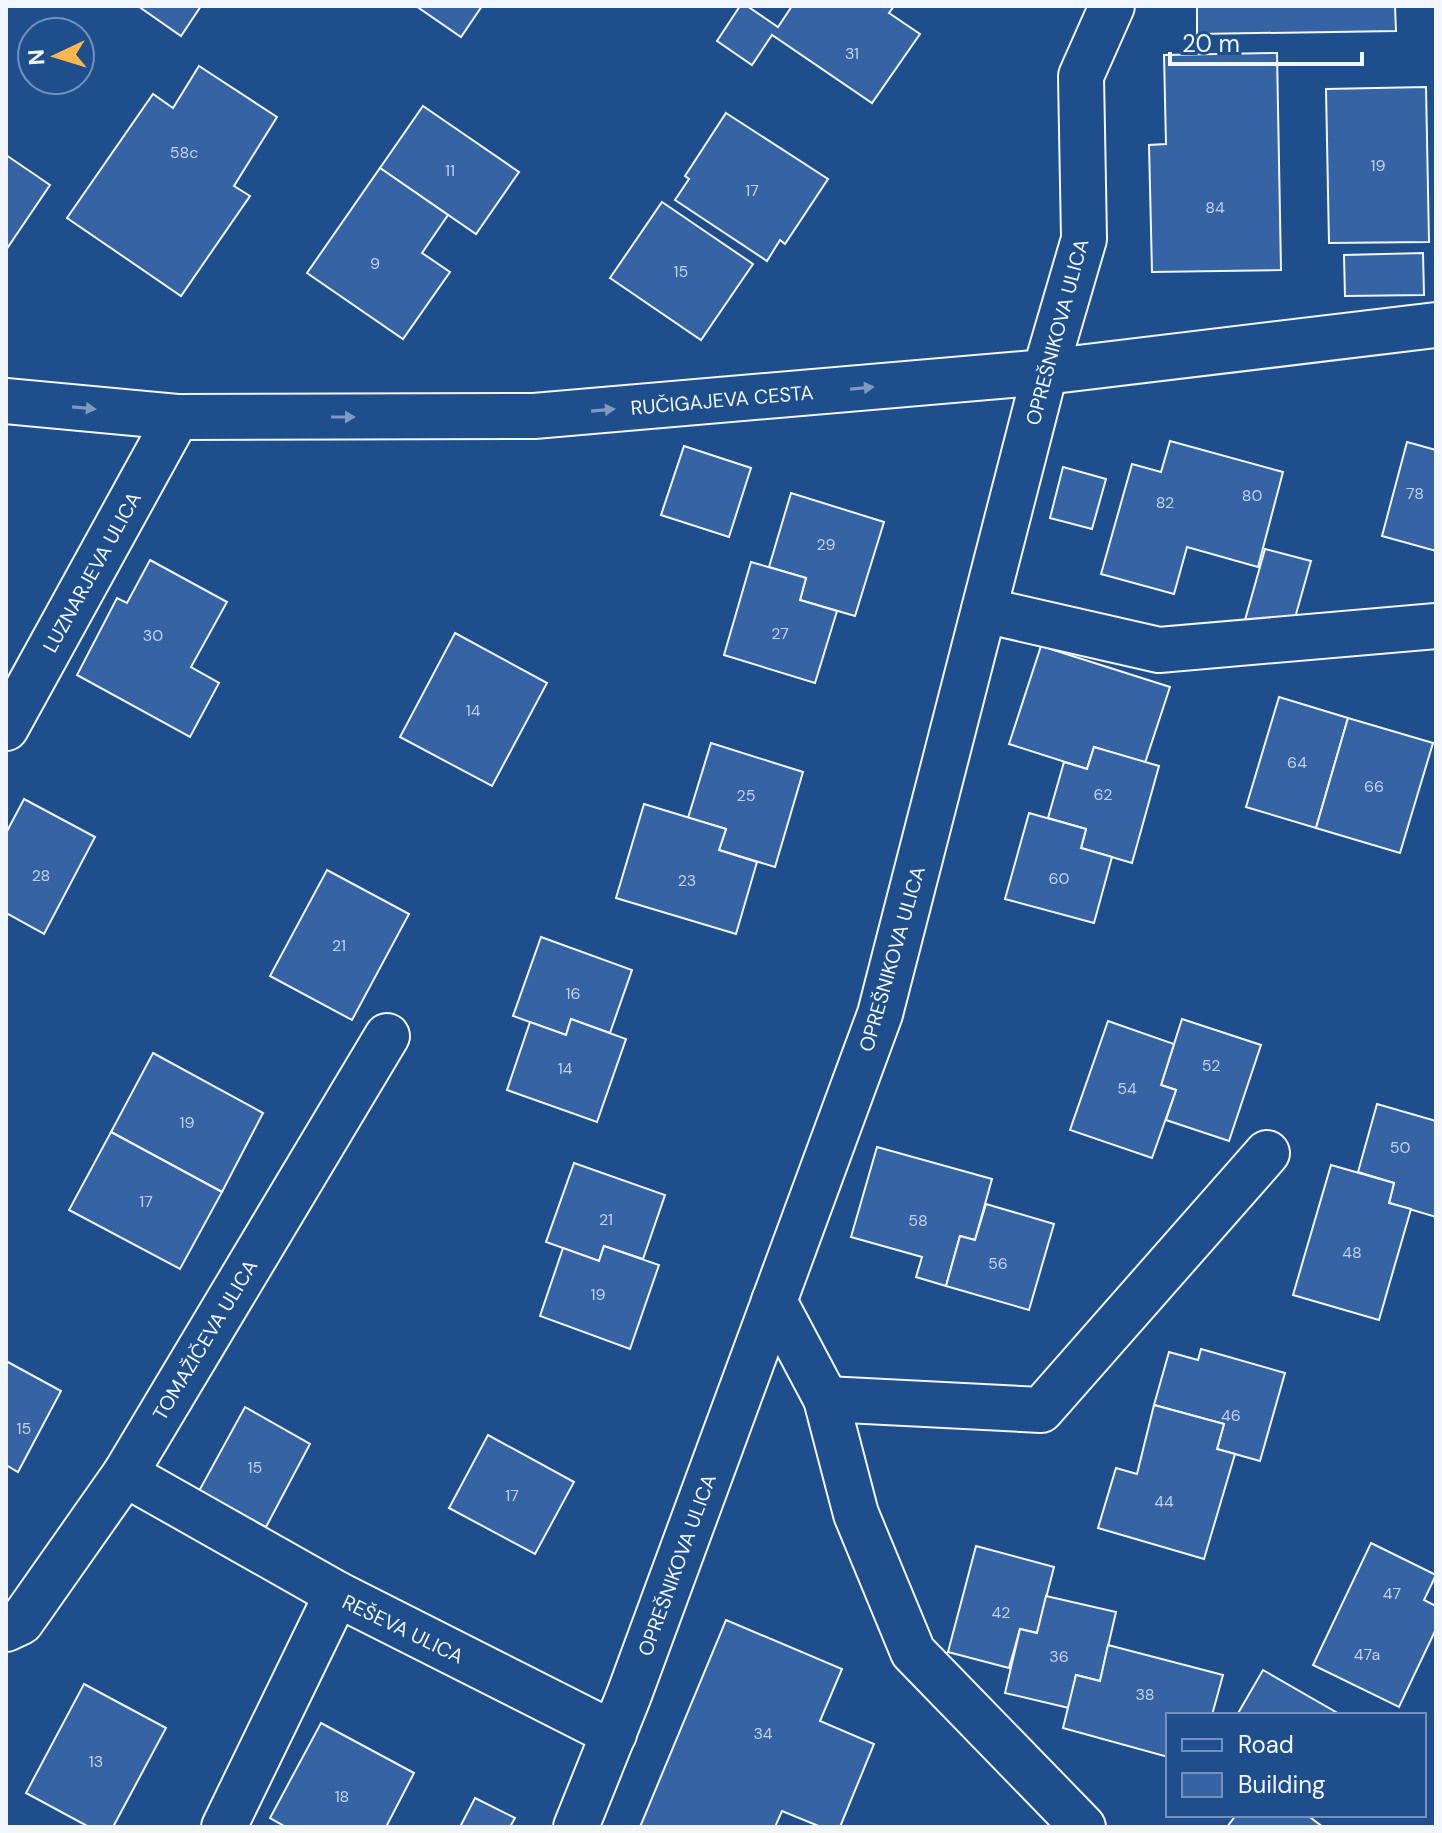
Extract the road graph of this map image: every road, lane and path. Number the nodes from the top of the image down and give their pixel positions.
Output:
1 (1112, 6) edge
2 (1436, 325) edge
3 (1045, 372) junction
4 (6, 401) edge
5 (177, 417) junction
6 (984, 610) junction
7 (1436, 626) edge
8 (6, 728) edge
9 (387, 1036) dead end
10 (1267, 1153) dead end
11 (774, 1301) junction
12 (826, 1399) junction
13 (125, 1474) junction
14 (337, 1594) junction
15 (6, 1629) edge
16 (614, 1734) junction
17 (1081, 1826) edge
18 (224, 1827) edge
19 (576, 1827) edge

1 - 3 street, OPREŠNIKOVA ULICA
2 - 3 street, RUČIGAJEVA CESTA
5 -> 3 street, RUČIGAJEVA CESTA
3 - 6 street, OPREŠNIKOVA ULICA
4 -> 5 street, RUČIGAJEVA CESTA
5 - 8 street, LUZNARJEVA ULICA
6 - 7 street
6 - 11 street, OPREŠNIKOVA ULICA
9 - 13 street, TOMAŽIČEVA ULICA
10 - 12 street
11 - 12 street
11 - 16 street, OPREŠNIKOVA ULICA
12 - 17 street
13 - 14 street
13 - 15 street, TOMAŽIČEVA ULICA
14 - 16 street, REŠEVA ULICA
14 - 18 street, REŠEVA ULICA
16 - 19 street, OPREŠNIKOVA ULICA

